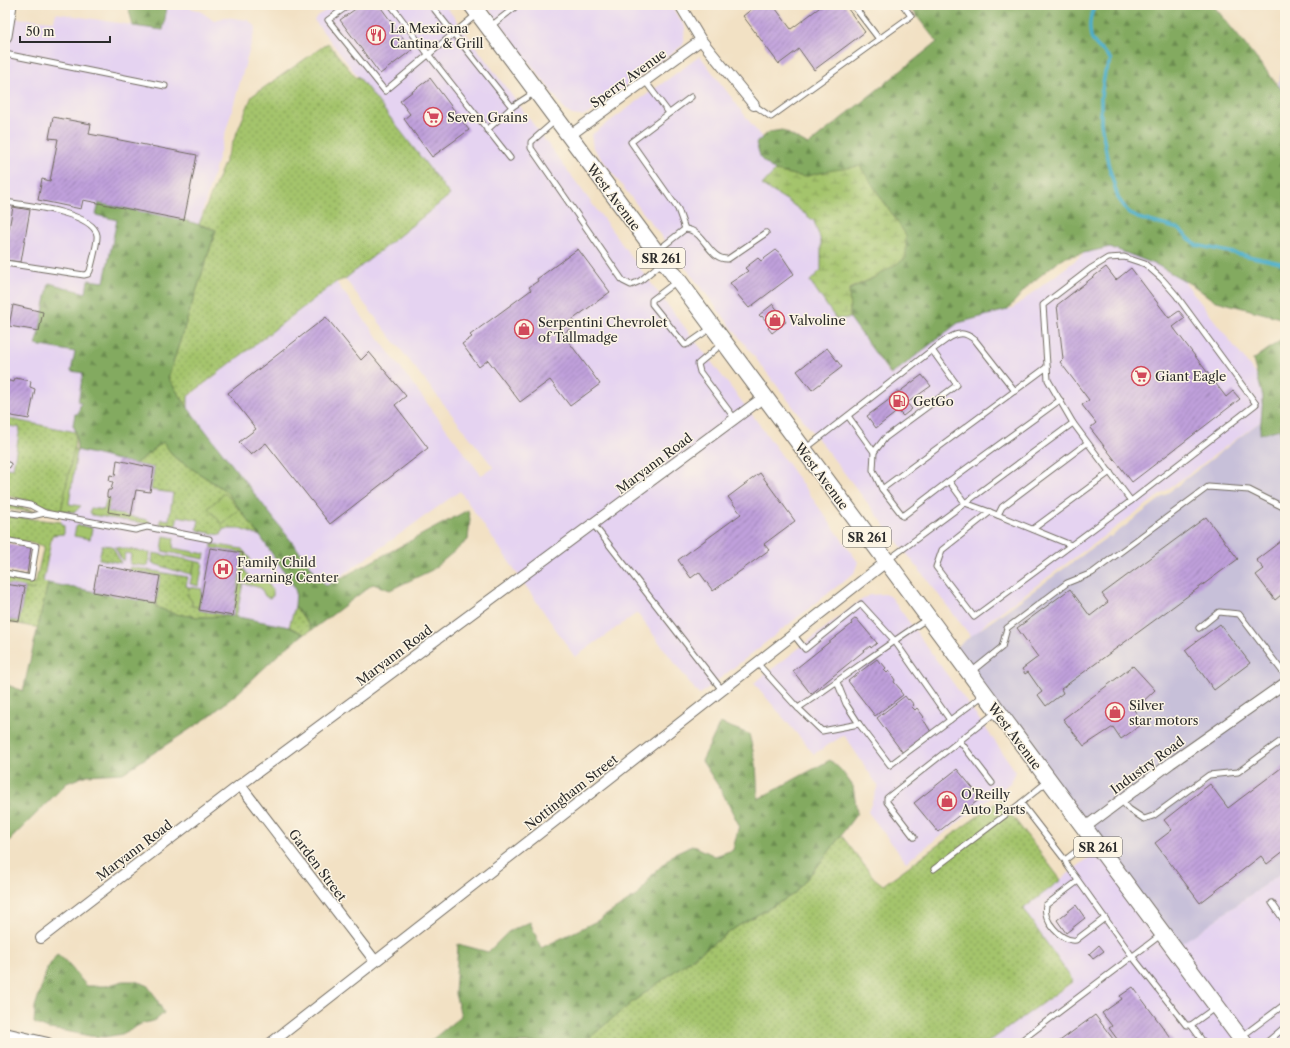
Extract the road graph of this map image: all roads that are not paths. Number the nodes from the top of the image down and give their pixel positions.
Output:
1 (10, 5) edge
2 (349, 5) edge
3 (391, 5) edge
4 (432, 5) edge
5 (515, 5) edge
6 (681, 5) edge
7 (853, 5) edge
8 (903, 5) edge
9 (475, 9) edge
10 (489, 28) junction
11 (453, 33) junction
12 (5, 36) edge
13 (879, 39) junction
14 (701, 40) junction
15 (5, 54) edge
16 (428, 54) junction
17 (645, 82) junction
18 (165, 86) dead end
19 (536, 91) junction
20 (691, 97) dead end
21 (754, 105) joint
22 (512, 107) junction
23 (669, 113) junction
24 (557, 120) junction
25 (487, 130) junction
26 (569, 136) junction
27 (510, 158) dead end
28 (5, 202) edge
29 (686, 229) junction
30 (766, 233) dead end
31 (660, 257) junction
32 (5, 263) edge
33 (678, 281) junction
34 (712, 327) junction
35 (724, 343) junction
36 (932, 350) junction
37 (1047, 367) junction
38 (1014, 391) junction
39 (764, 397) junction
40 (1060, 400) junction
41 (848, 416) junction
42 (735, 419) junction
43 (1072, 423) junction
44 (1088, 443) junction
45 (803, 451) junction
46 (874, 452) junction
47 (1110, 472) junction
48 (949, 481) junction
49 (882, 489) junction
50 (5, 500) edge
51 (1131, 501) junction
52 (965, 503) junction
53 (1285, 508) edge
54 (5, 512) edge
55 (990, 512) junction
56 (45, 513) junction
57 (998, 515) junction
58 (593, 524) junction
59 (1033, 529) junction
60 (209, 539) dead end
61 (5, 540) edge
62 (1071, 545) junction
63 (886, 562) junction
64 (5, 573) edge
65 (928, 618) junction
66 (1199, 628) dead end
67 (793, 634) junction
68 (894, 640) junction
69 (757, 663) junction
70 (969, 673) junction
71 (1285, 675) edge
72 (837, 682) junction
73 (1285, 683) edge
74 (722, 690) junction
75 (985, 694) junction
76 (798, 708) junction
77 (997, 711) junction
78 (950, 720) junction
79 (859, 724) junction
80 (1285, 738) edge
81 (959, 740) junction
82 (1049, 781) junction
83 (992, 783) dead end
84 (240, 785) junction
85 (1121, 800) junction
86 (1021, 803) junction
87 (1088, 833) junction
88 (914, 837) dead end
89 (1065, 860) junction
90 (934, 869) dead end
91 (1078, 881) junction
92 (1272, 903) dead end
93 (1105, 918) junction
94 (1285, 922) edge
95 (1162, 933) junction
96 (41, 938) dead end
97 (1132, 956) junction
98 (375, 961) junction
99 (1285, 1004) edge
100 (1216, 1006) junction
101 (1191, 1025) junction
102 (1285, 1027) edge
103 (5, 1033) edge
104 (1242, 1040) edge
105 (48, 1043) edge
106 (271, 1043) edge
107 (1018, 1043) edge
108 (1204, 1043) edge
109 (1266, 1043) edge

1 - 12 street
2 - 16 lane
3 - 16 lane
4 - 11 lane
5 - 10 lane
6 - 14 street
7 - 13 lane
8 - 13 lane
9 - 10 main road, West Avenue / SR 261
9 - 11 lane
10 - 19 main road, West Avenue / SR 261
11 - 16 lane
11 - 22 lane
13 - 21 lane
14 - 17 street, Sperry Avenue
14 - 21 street
15 - 18 lane
16 - 25 lane
17 - 23 lane
17 - 26 street, Sperry Avenue
19 - 22 lane
19 - 24 main road, West Avenue / SR 261
20 - 23 lane
22 - 25 lane
23 - 29 lane
24 - 26 main road, West Avenue / SR 261
24 - 31 lane
25 - 27 lane
26 - 31 main road, West Avenue / SR 261
28 - 32 lane
29 - 30 lane
29 - 31 lane
31 - 33 main road, West Avenue / SR 261
33 - 34 main road, West Avenue / SR 261
33 - 34 lane
34 - 35 main road, West Avenue / SR 261
35 - 39 main road, West Avenue / SR 261
35 - 42 lane
36 - 38 lane
36 - 41 lane
36 - 46 lane
37 - 38 lane
37 - 40 lane
37 - 51 lane
38 - 49 lane
39 - 42 street, Maryann Road
39 - 45 main road, West Avenue / SR 261
40 - 43 lane
40 - 48 lane
41 - 45 lane
41 - 46 lane
42 - 58 street, Maryann Road
43 - 44 lane
43 - 52 lane
44 - 47 lane
44 - 57 lane
45 - 63 main road, West Avenue / SR 261
46 - 49 lane
47 - 51 lane
47 - 59 lane
48 - 49 lane
48 - 52 lane
50 - 56 lane
51 - 62 lane
52 - 55 lane
52 - 63 lane
53 - 70 lane
54 - 56 lane
55 - 57 lane
55 - 62 lane
56 - 60 lane
57 - 59 lane
58 - 74 lane
58 - 84 street, Maryann Road
59 - 62 lane
61 - 64 lane
63 - 65 main road, West Avenue / SR 261
63 - 67 street, Nottingham Street
65 - 68 lane
65 - 70 main road, West Avenue / SR 261
66 - 71 lane
67 - 68 lane
67 - 69 street, Nottingham Street
68 - 72 lane
68 - 78 lane
69 - 74 street, Nottingham Street
69 - 76 lane
70 - 75 main road, West Avenue / SR 261
72 - 76 lane
72 - 79 lane
73 - 85 street, Industry Road
74 - 98 street, Nottingham Street
75 - 77 main road, West Avenue / SR 261
75 - 78 lane
76 - 79 lane
77 - 81 lane
77 - 82 main road, West Avenue / SR 261
78 - 79 lane
80 - 85 lane
81 - 83 lane
81 - 88 lane
82 - 86 lane
82 - 87 main road, West Avenue / SR 261
84 - 96 street, Maryann Road
84 - 98 street, Garden Street
85 - 87 street, Industry Road
86 - 89 lane
86 - 90 lane
87 - 89 lane
87 - 95 main road, West Avenue / SR 261
89 - 91 lane
91 - 93 lane
91 - 93 lane
92 - 94 lane
93 - 97 lane
95 - 97 lane
95 - 100 main road, West Avenue / SR 261
97 - 101 lane
97 - 107 lane
98 - 106 street, Nottingham Street
99 - 104 lane
100 - 101 lane
100 - 104 main road, West Avenue / SR 261
101 - 108 lane
102 - 109 lane
103 - 105 street

